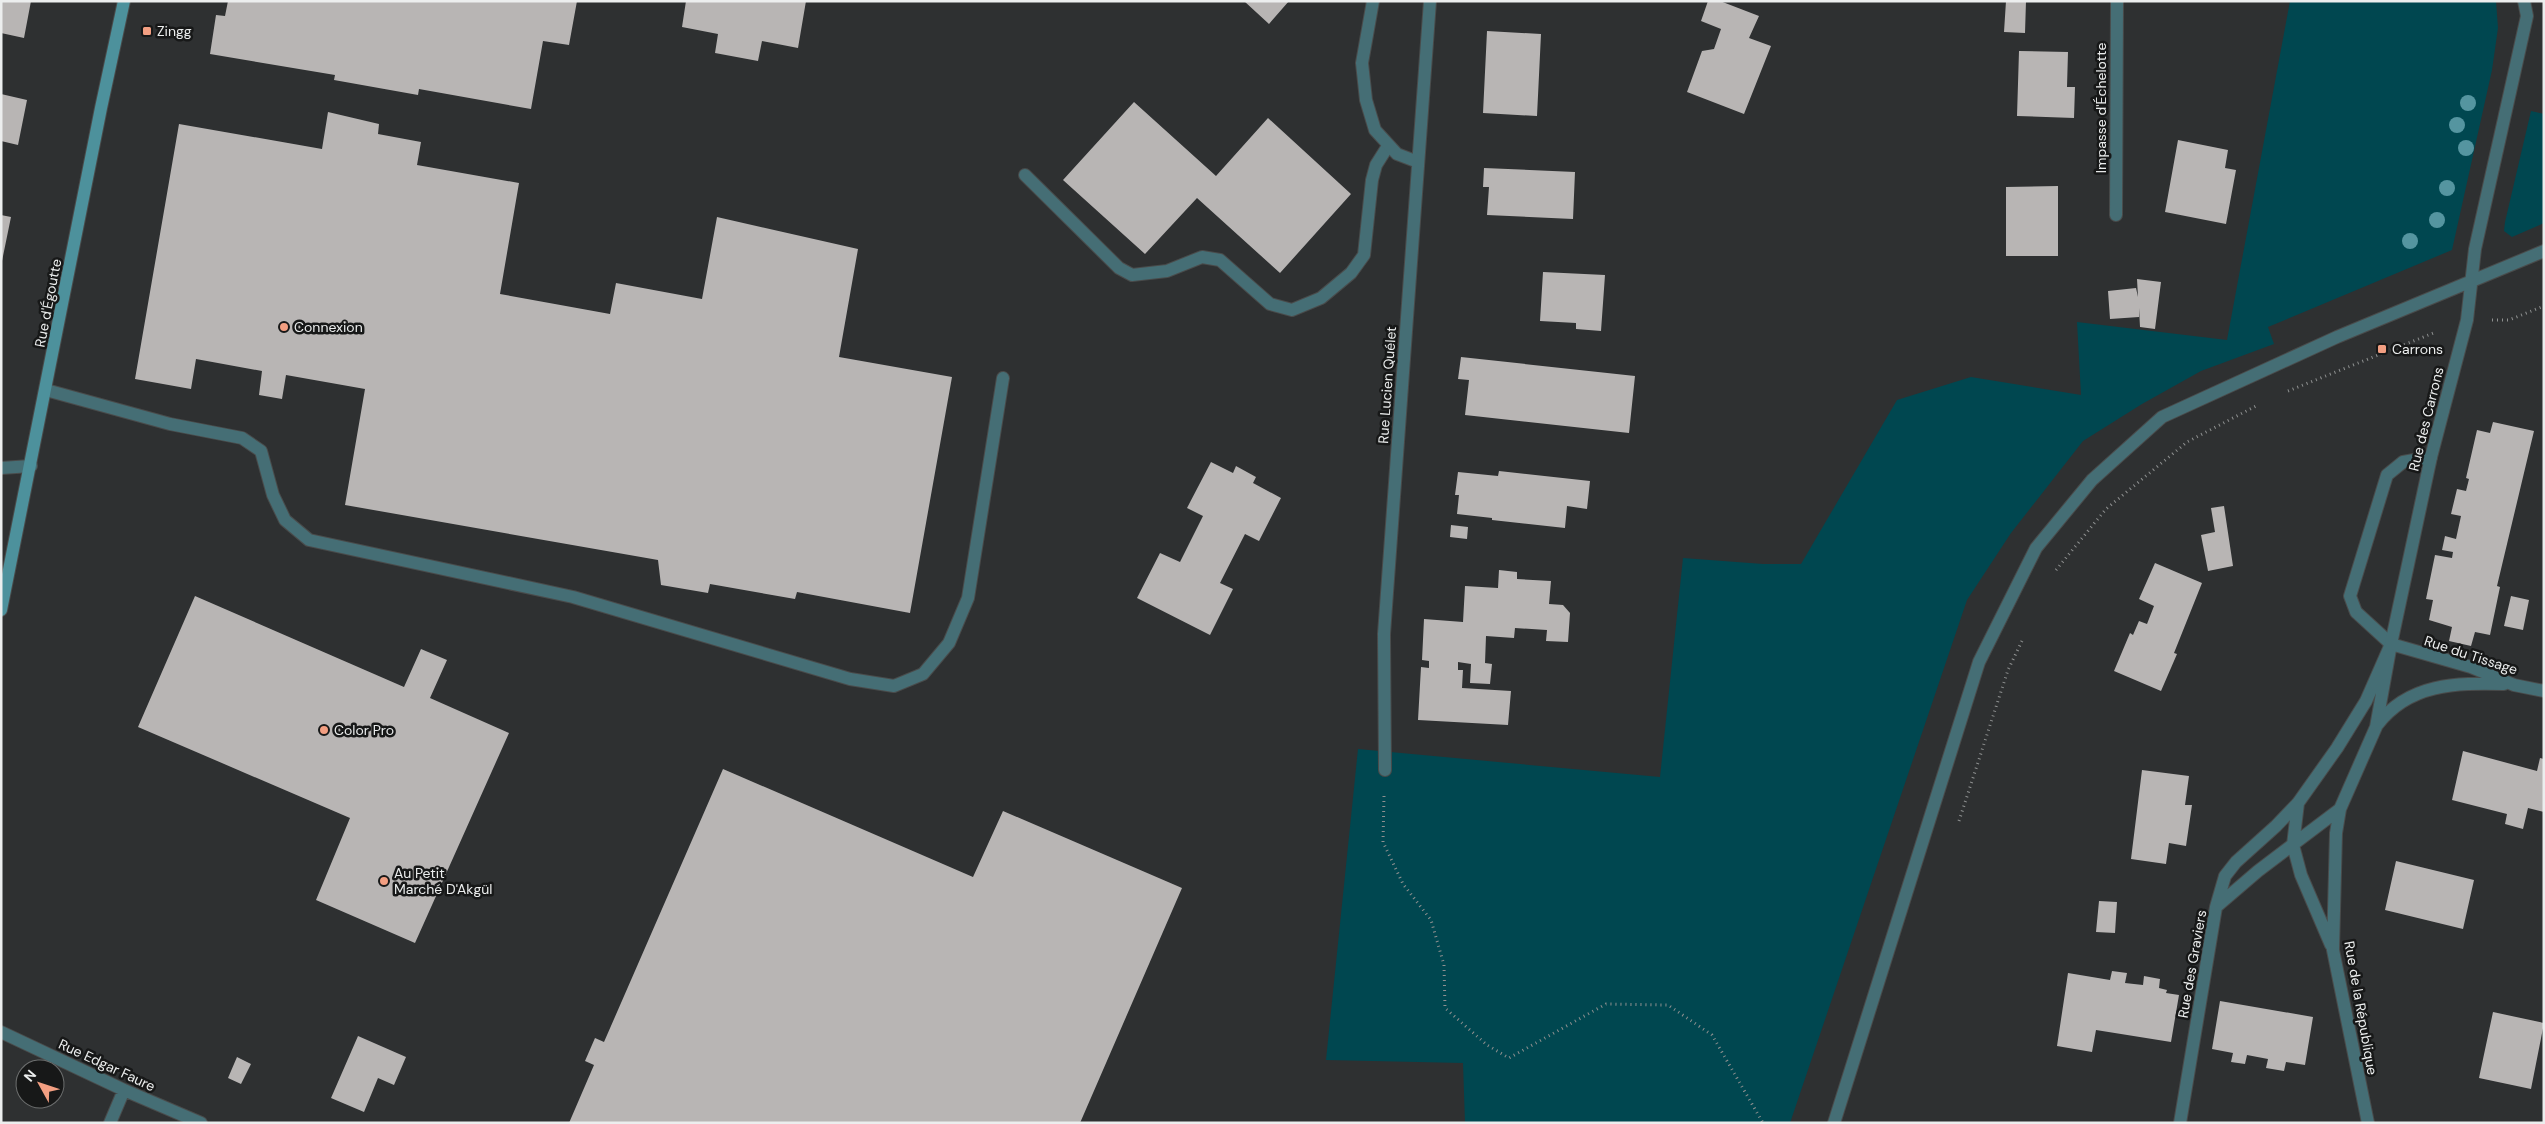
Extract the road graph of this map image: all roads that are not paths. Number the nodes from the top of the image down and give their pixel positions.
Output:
1 (124, 1) edge
2 (1373, 1) edge
3 (1430, 1) edge
4 (2117, 1) edge
5 (2524, 1) edge
6 (1388, 146) junction
7 (1418, 162) junction
8 (1025, 176) dead end
9 (2116, 216) dead end
10 (2544, 251) edge
11 (2471, 282) junction
12 (1003, 378) dead end
13 (46, 390) junction
14 (2431, 456) junction
15 (31, 466) junction
16 (1, 468) edge
17 (1, 610) edge
18 (2391, 644) junction
19 (2514, 685) junction
20 (2544, 691) edge
21 (2376, 727) junction
22 (1385, 770) road end
23 (2298, 803) junction
24 (2340, 808) junction
25 (2293, 845) junction
26 (2216, 907) junction
27 (2333, 950) junction
28 (1, 1032) edge
29 (124, 1090) junction
30 (110, 1123) edge
31 (201, 1123) edge
32 (1834, 1123) edge
33 (2180, 1123) edge
34 (2368, 1123) edge

1 - 13 main road, Rue d'Égoutte
2 - 6 street
3 - 7 street, Rue Lucien Quélet
4 - 9 street, Impasse d'Échelotte
5 - 11 street, Rue des Carrons
6 - 7 street
6 - 8 street
7 - 22 street, Rue Lucien Quélet
10 - 11 street
11 - 14 street, Rue des Carrons
11 - 32 street
12 - 13 street
13 - 15 main road, Rue d'Égoutte
14 - 18 street, Rue des Carrons
14 - 18 street
15 - 16 street
15 - 17 main road, Rue d'Égoutte
18 - 19 street, Rue du Tissage
18 - 21 street, Rue des Carrons
18 - 23 street
19 - 20 street, Rue du Tissage
19 - 21 street
21 - 24 street, Rue des Carrons
23 - 25 street
23 - 26 street
24 - 25 street, Rue des Graviers
24 - 27 street, Rue de la République
25 - 26 street, Rue des Graviers
25 - 27 street
26 - 33 street, Rue des Graviers
27 - 34 street, Rue de la République
28 - 29 street, Rue Edgar Faure
29 - 30 street
29 - 31 street, Rue Edgar Faure

